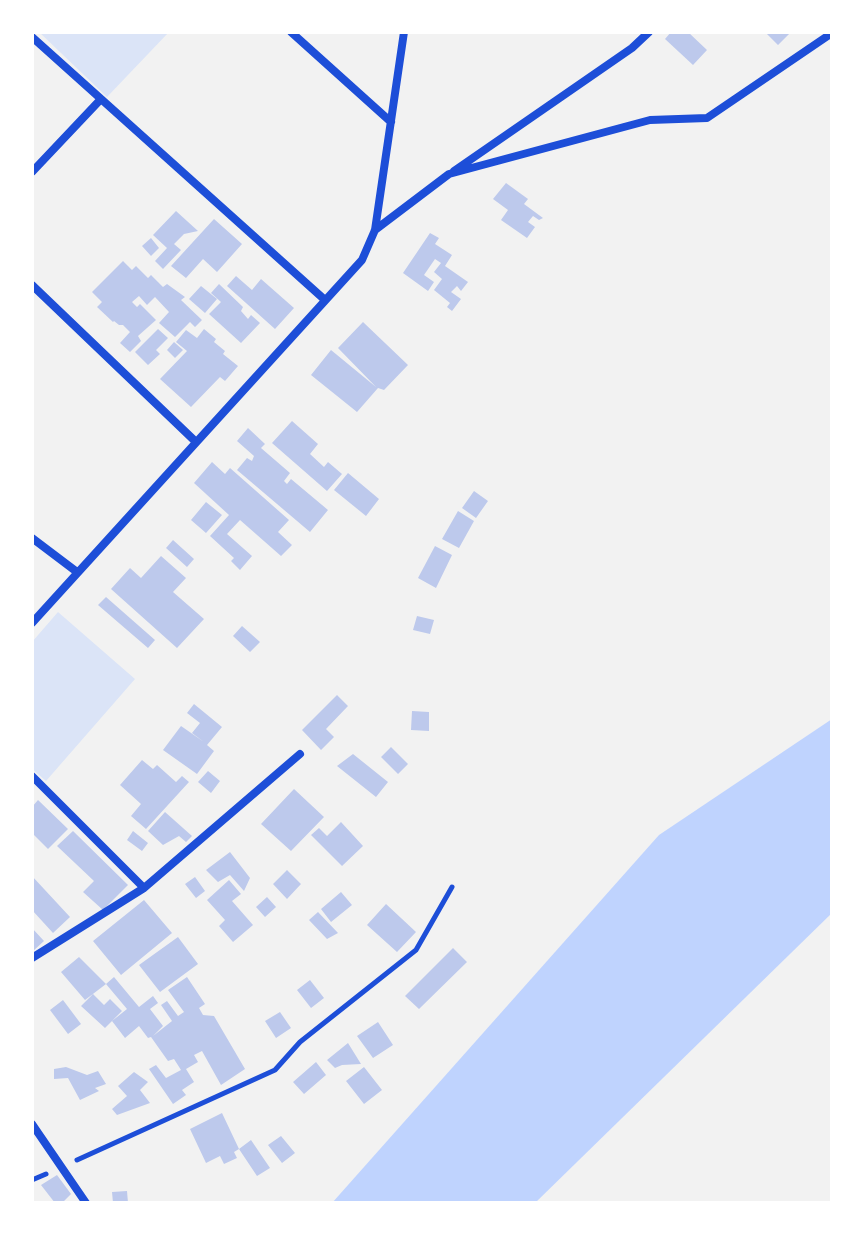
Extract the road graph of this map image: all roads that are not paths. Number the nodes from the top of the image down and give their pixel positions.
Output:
1 (291, 32) edge
2 (404, 32) edge
3 (649, 32) edge
4 (832, 33) edge
5 (32, 37) edge
6 (101, 99) junction
7 (391, 122) junction
8 (32, 172) edge
9 (449, 174) junction
10 (375, 230) junction
11 (32, 285) edge
12 (325, 300) junction
13 (196, 442) junction
14 (32, 538) edge
15 (77, 572) junction
16 (32, 623) edge
17 (300, 754) dead end
18 (32, 776) edge
19 (144, 888) junction
20 (32, 958) edge
21 (32, 1124) edge
22 (86, 1203) edge

1 - 7 street
2 - 7 street
3 - 9 street
4 - 9 street
5 - 6 street
6 - 8 street
6 - 12 street
7 - 10 street
9 - 10 street
10 - 12 street
11 - 13 street
12 - 13 street
13 - 15 street
14 - 15 street
15 - 16 street
17 - 19 street
18 - 19 street
19 - 20 street
21 - 22 street

